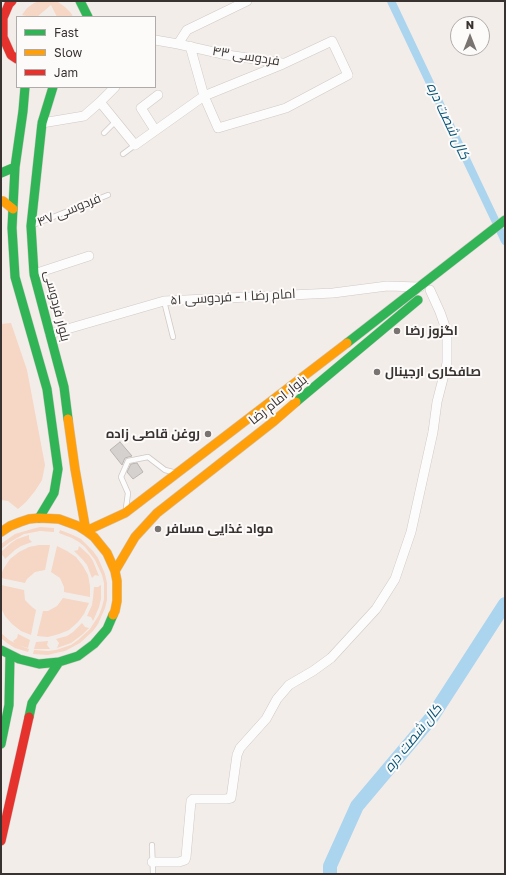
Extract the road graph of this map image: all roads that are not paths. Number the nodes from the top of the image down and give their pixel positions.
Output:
1 (246, 1) edge
2 (82, 2) edge
3 (7, 4) edge
4 (88, 16) edge
5 (156, 40) edge
6 (178, 44) junction
7 (190, 46) junction
8 (16, 59) edge
9 (283, 64) junction
10 (25, 88) edge
11 (53, 88) edge
12 (114, 88) edge
13 (158, 95) dead end
14 (204, 96) junction
15 (100, 102) junction
16 (116, 122) junction
17 (42, 123) junction
18 (155, 130) junction
19 (104, 133) dead end
20 (135, 145) junction
21 (123, 154) dead end
22 (15, 167) junction
23 (1, 174) edge
24 (108, 195) dead end
25 (1, 201) edge
26 (13, 208) junction
27 (505, 220) edge
28 (31, 226) junction
29 (505, 228) edge
30 (465, 255) junction
31 (89, 256) dead end
32 (34, 274) junction
33 (420, 287) junction
34 (430, 290) junction
35 (164, 301) junction
36 (50, 334) junction
37 (173, 337) dead end
38 (262, 408) junction
39 (273, 422) junction
40 (177, 473) junction
41 (125, 512) junction
42 (39, 518) junction
43 (86, 531) junction
44 (1, 532) edge
45 (115, 571) junction
46 (1, 650) edge
47 (10, 655) junction
48 (59, 662) junction
49 (1, 744) edge
50 (1, 841) edge
51 (152, 846) dead end
52 (152, 862) junction
53 (153, 874) edge

1 - 6 street
2 - 4 main road
3 - 8 main road
5 - 6 street, فردوسی ۴۳
6 - 7 street, فردوسی ۴۳
7 - 9 street, فردوسی ۴۳
7 - 14 street
9 - 14 street
9 - 14 street, فردوسی ۴۳
10 - 22 main road
11 - 17 main road, بلوار فردوسی
12 - 15 street
13 - 18 street
14 - 18 street
15 - 16 street
15 - 17 street
16 - 19 lane
16 - 20 street
17 - 28 main road, بلوار فردوسی
18 - 20 street
20 - 21 lane
22 - 23 main road
22 - 26 main road
24 - 28 lane, فردوسی ۴۷
25 - 26 main road
26 - 42 main road
27 - 30 main road
28 - 32 main road, بلوار فردوسی
29 - 30 main road
30 - 33 main road, بلوار امام رضا
30 - 34 main road, بلوار امام رضا
31 - 32 street
32 - 36 main road, بلوار فردوسی
33 - 35 street, امام رضا ۱ - فردوسی ۵۱
33 - 38 main road, بلوار امام رضا
34 - 39 main road, بلوار امام رضا
34 - 52 street
35 - 36 street, امام رضا ۱ - فردوسی ۵۱
35 - 37 lane
36 - 43 main road, بلوار فردوسی
38 - 39 main road
38 - 40 main road, بلوار امام رضا
39 - 45 main road, بلوار امام رضا
40 - 41 main road, بلوار امام رضا
40 - 41 lane
41 - 43 main road, بلوار امام رضا
42 - 43 main road
42 - 44 main road
43 - 45 main road
45 - 48 main road
46 - 47 main road
47 - 48 main road
47 - 49 main road
48 - 50 main road
51 - 52 lane
52 - 53 lane

